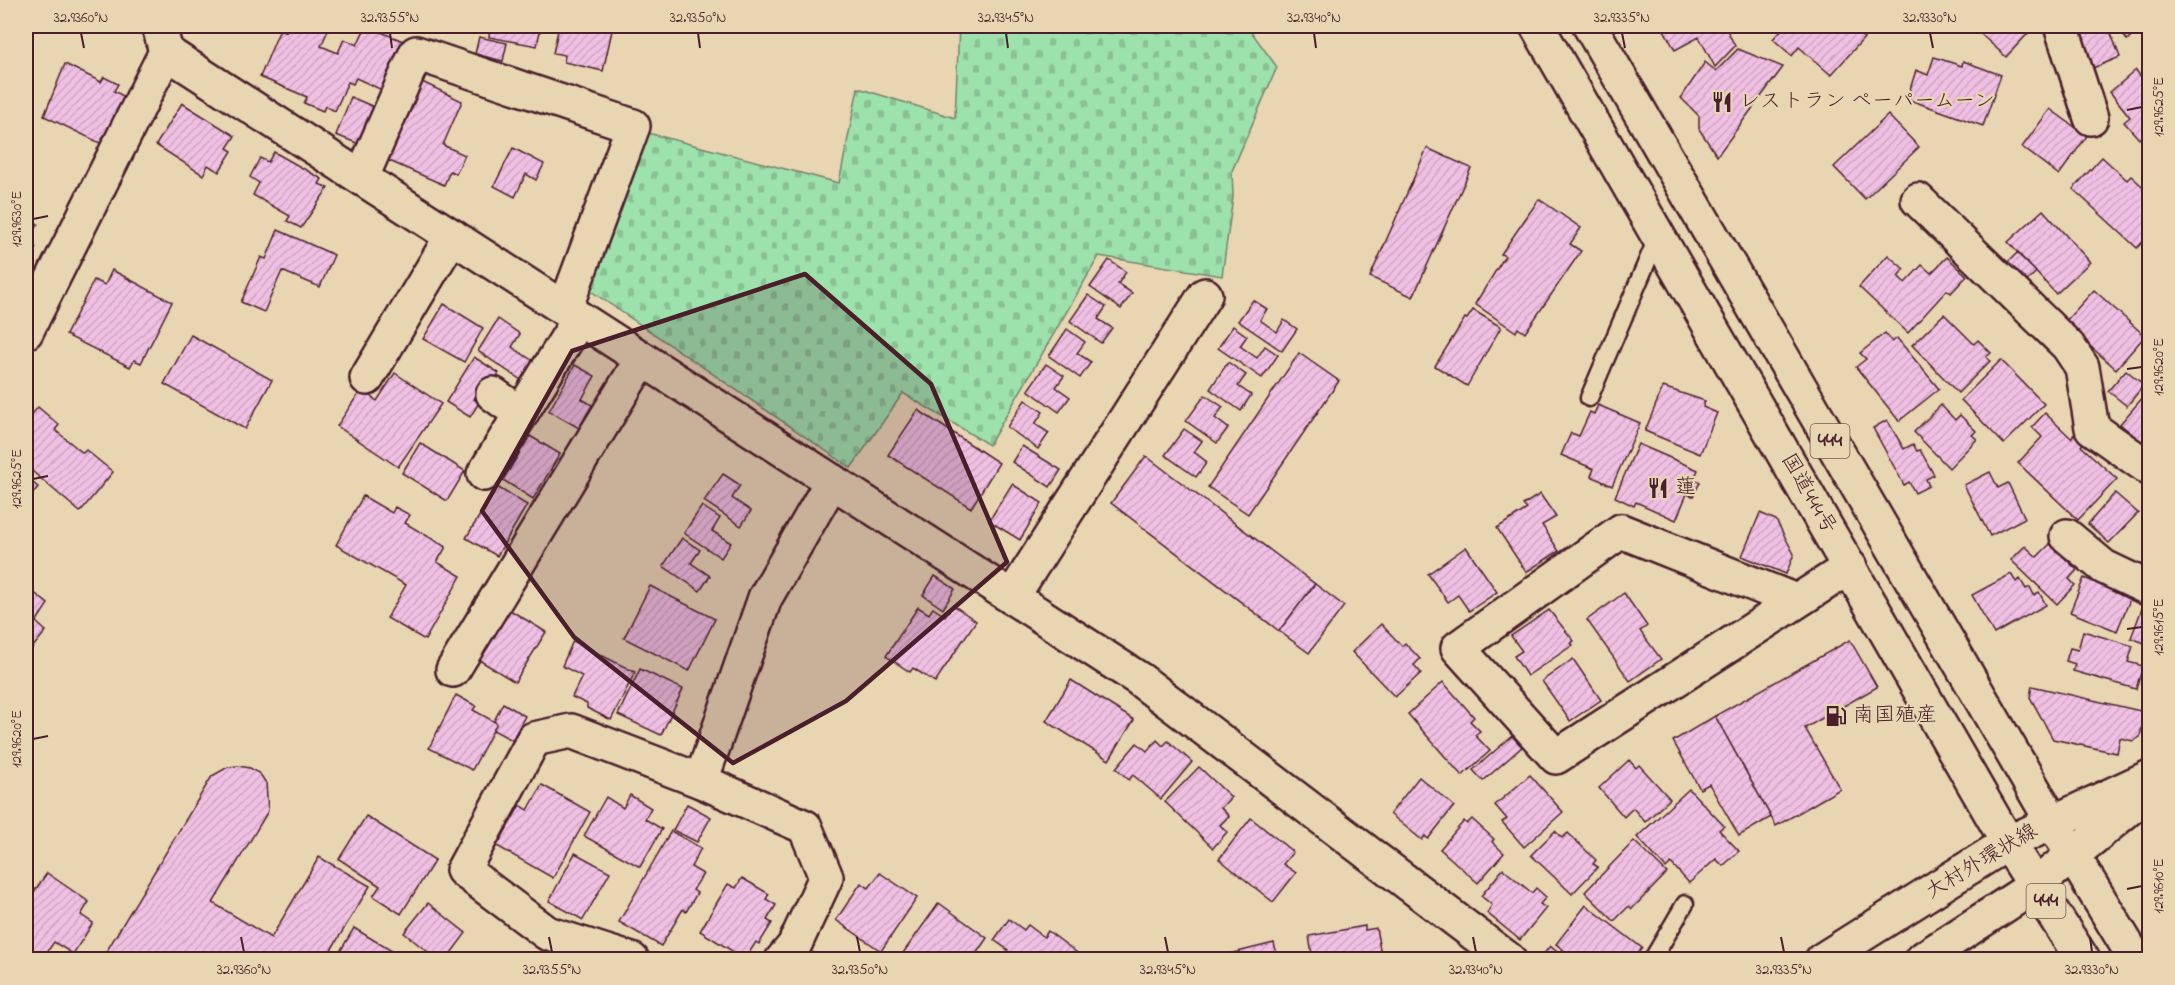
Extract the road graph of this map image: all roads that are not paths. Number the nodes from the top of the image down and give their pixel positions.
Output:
1 (1537, 26) edge
2 (1590, 26) edge
3 (2061, 26) edge
4 (163, 39) edge
5 (2091, 118) dead end
6 (362, 177) junction
7 (1918, 201) dead end
8 (1658, 235) junction
9 (452, 236) junction
10 (1205, 295) dead end
11 (572, 314) junction
12 (27, 324) edge
13 (642, 359) junction
14 (367, 378) dead end
15 (493, 394) dead end
16 (1589, 398) dead end
17 (521, 414) junction
18 (2150, 469) edge
19 (484, 474) dead end
20 (832, 481) junction
21 (2067, 536) dead end
22 (1850, 567) junction
23 (2150, 589) edge
24 (1011, 597) junction
25 (1796, 601) junction
26 (453, 670) dead end
27 (2150, 777) edge
28 (701, 781) junction
29 (2150, 791) edge
30 (2052, 821) junction
31 (2008, 843) junction
32 (2072, 856) junction
33 (2036, 885) junction
34 (1685, 904) dead end
35 (632, 960) edge
36 (782, 960) edge
37 (1509, 960) edge
38 (1652, 960) edge
39 (1822, 960) edge
40 (1921, 960) edge
41 (2083, 960) edge
42 (2136, 960) edge

1 - 8 main road, 国道444号 / 444
2 - 30 main road, 444
3 - 5 main road
4 - 6 main road
4 - 12 main road
6 - 9 main road
6 - 11 main road
7 - 18 main road
8 - 16 lane
8 - 22 main road, 国道444号 / 444
9 - 11 main road
9 - 14 main road
10 - 24 main road
11 - 13 main road
11 - 17 main road
13 - 20 main road
13 - 26 main road
15 - 17 main road
17 - 19 main road
20 - 24 main road
20 - 28 main road
21 - 23 main road
22 - 25 main road
22 - 31 main road, 国道444号 / 444
24 - 37 main road
25 - 25 main road
27 - 30 main road, 大村外環状線
28 - 35 main road
28 - 36 main road
29 - 32 main road, 大村外環状線
30 - 31 main road, 大村外環状線
30 - 32 main road, 444
31 - 33 main road, 国道444号 / 444
31 - 39 main road, 大村外環状線
32 - 33 main road, 大村外環状線
32 - 42 main road, 444
33 - 40 main road, 大村外環状線
33 - 41 main road, 国道444号 / 444
34 - 38 lane

